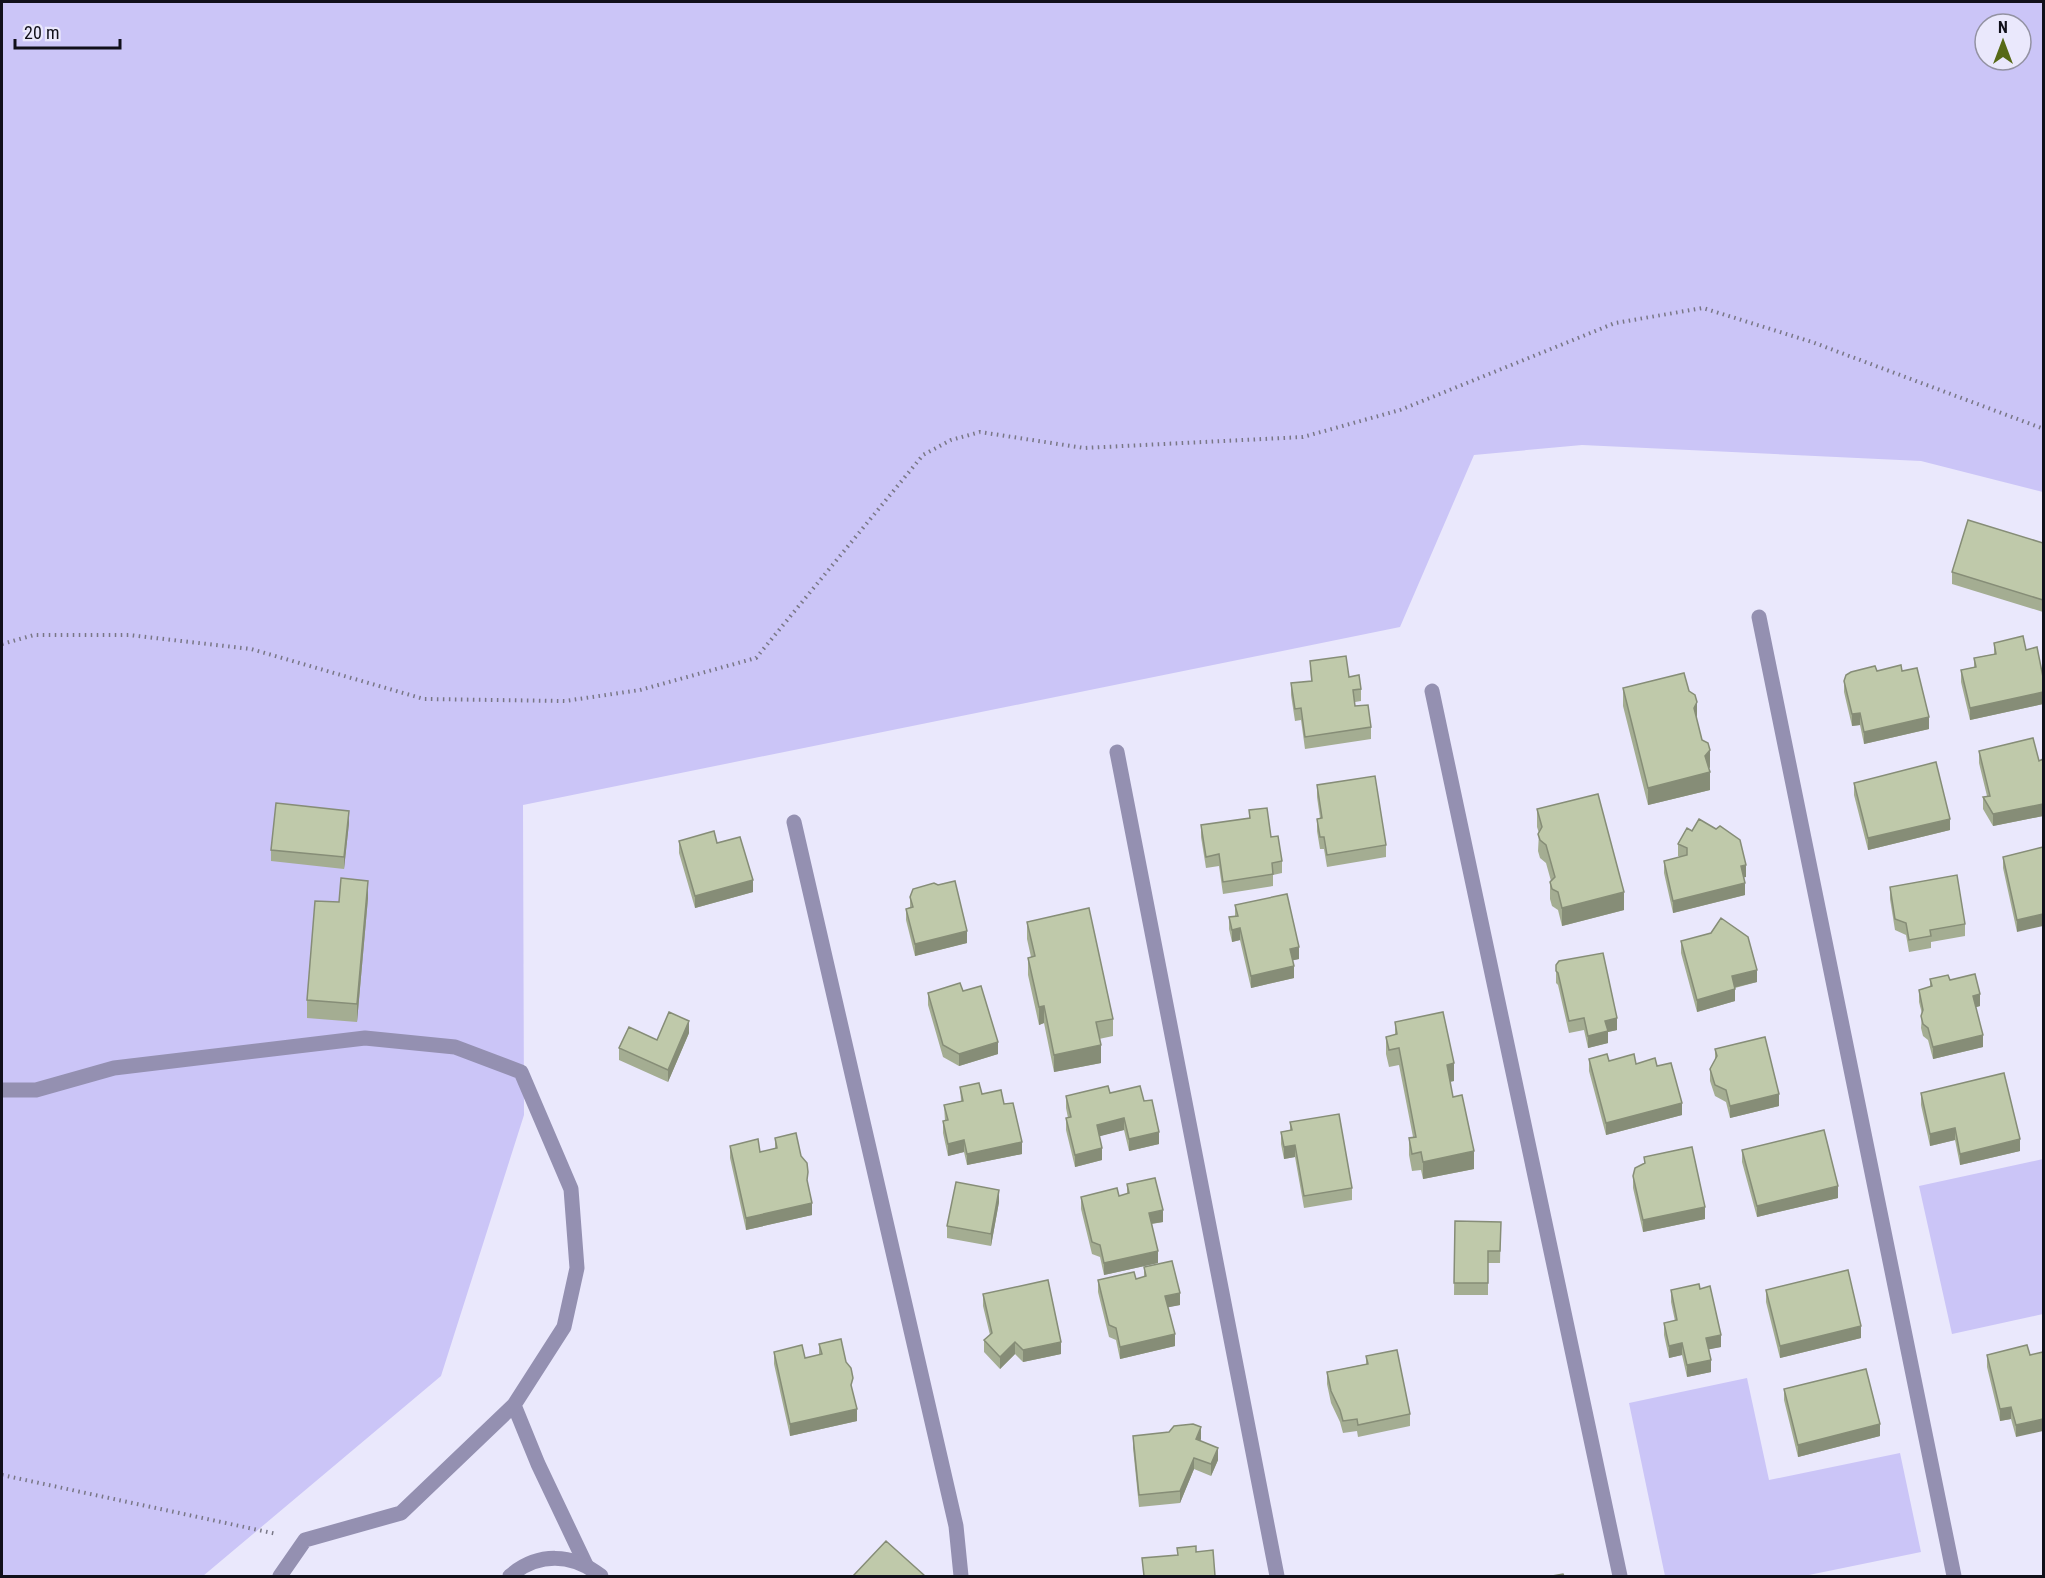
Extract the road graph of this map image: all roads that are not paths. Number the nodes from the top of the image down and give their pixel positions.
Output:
1 (1759, 617) dead end
2 (1432, 691) dead end
3 (1116, 752) dead end
4 (794, 822) dead end
5 (2, 1090) edge
6 (514, 1405) junction
7 (586, 1565) junction
8 (280, 1576) edge
9 (510, 1576) edge
10 (601, 1576) edge
11 (961, 1576) edge
12 (1277, 1576) edge
13 (1620, 1576) edge
14 (1954, 1576) edge

1 - 14 street
2 - 13 street
3 - 12 street
4 - 11 street
5 - 6 street
6 - 7 street
6 - 8 street
7 - 9 street
7 - 10 street

